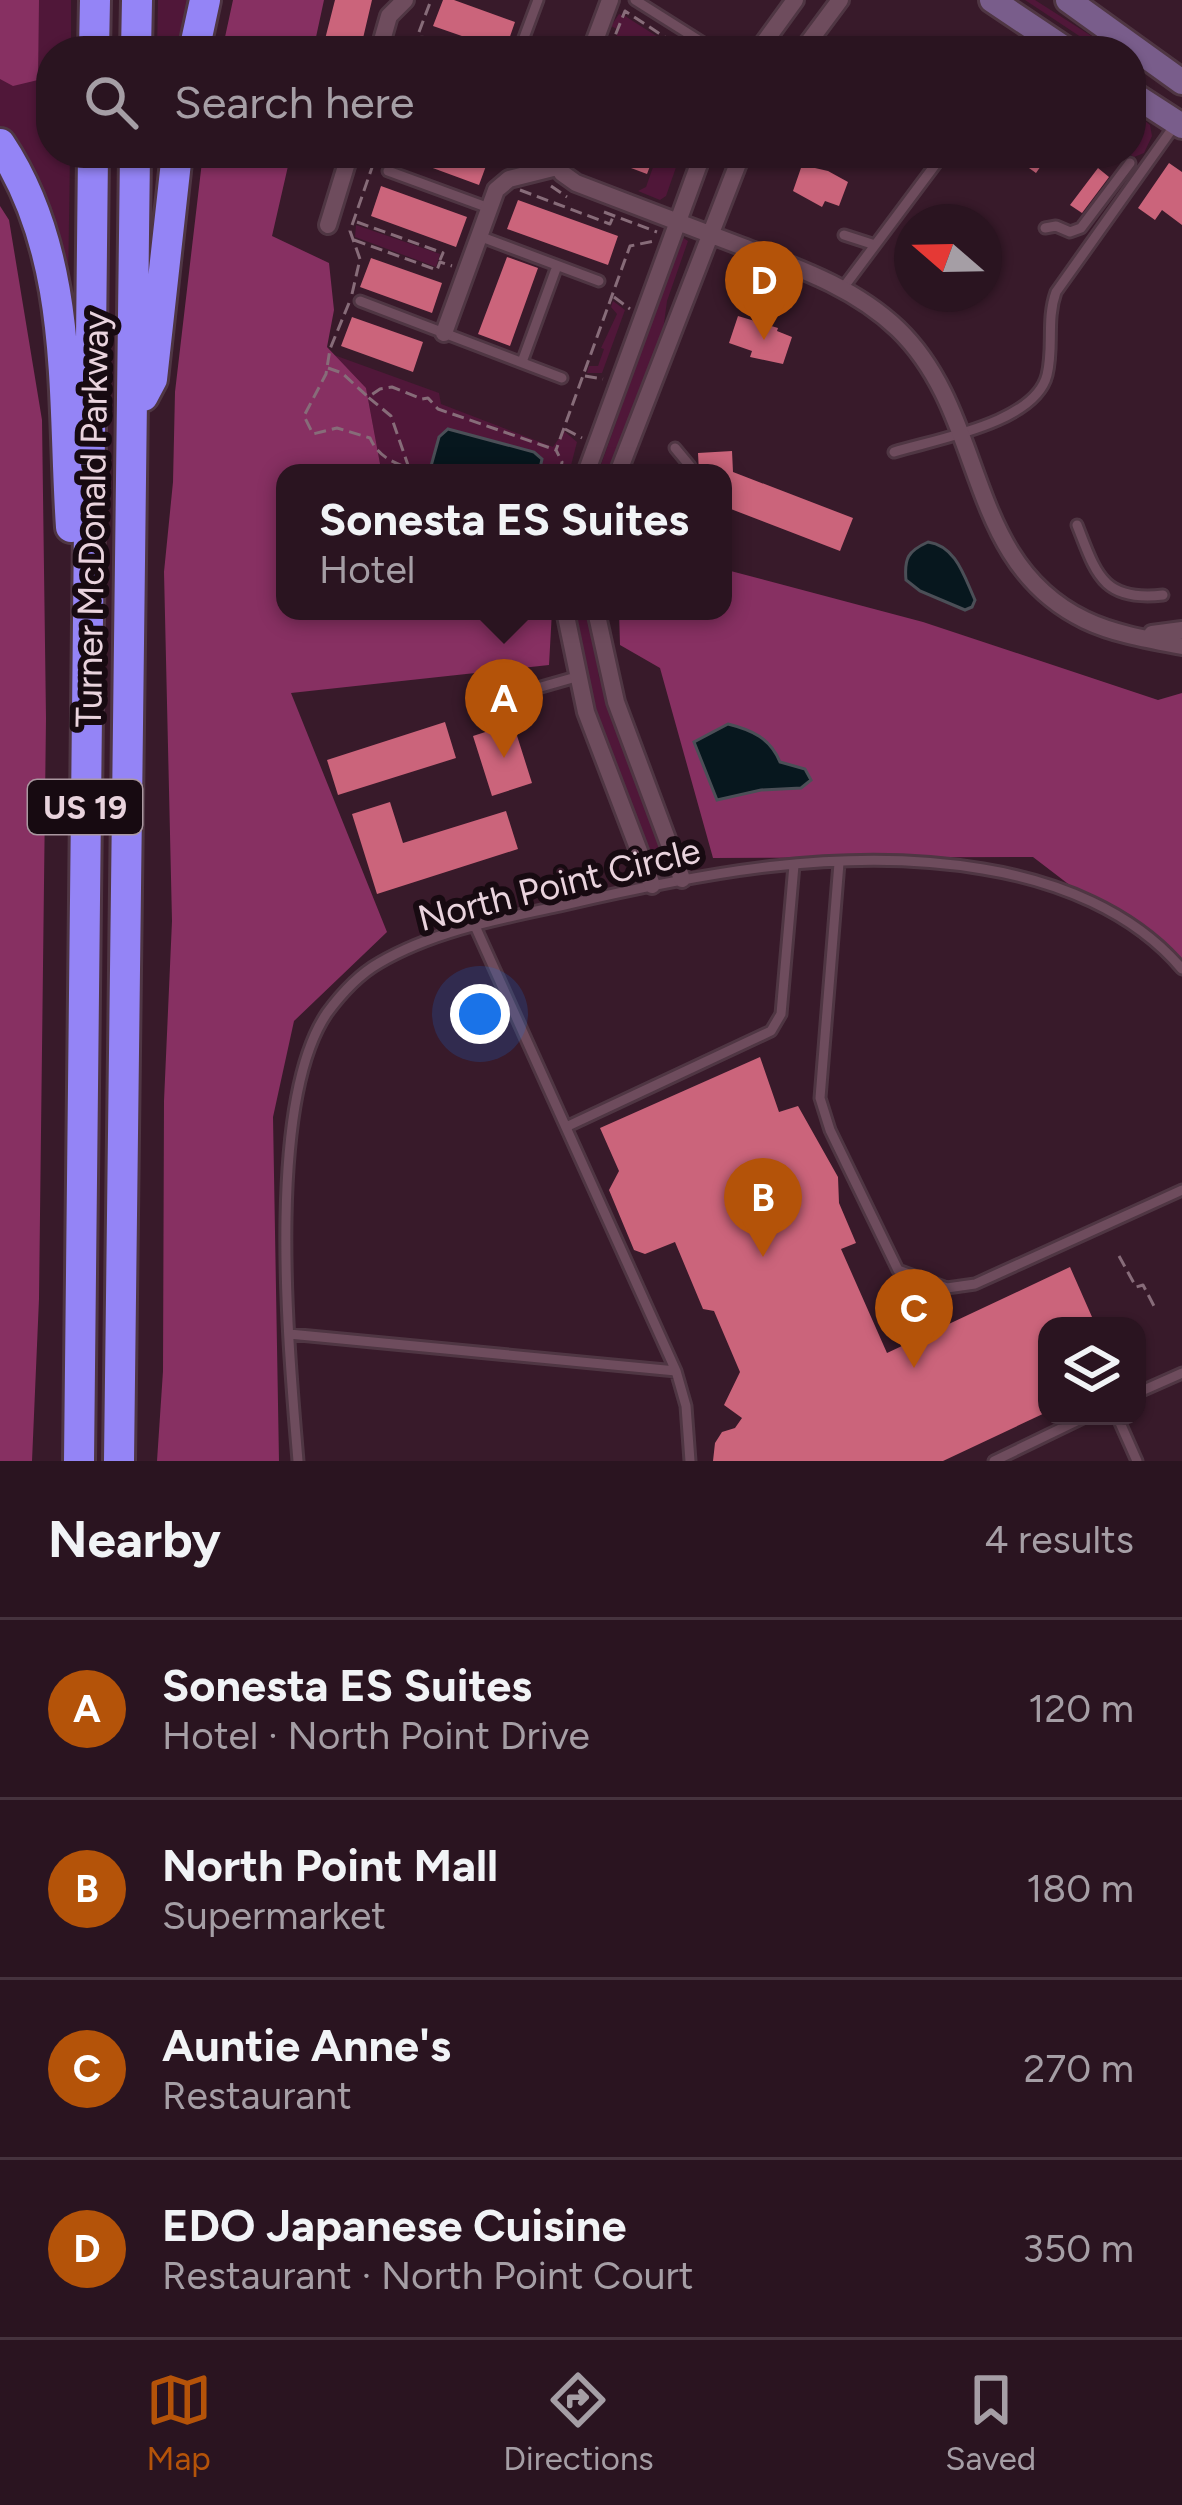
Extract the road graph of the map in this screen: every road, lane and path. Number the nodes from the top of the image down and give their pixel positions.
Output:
1 (95, 0) edge
2 (137, 0) edge
3 (205, 0) edge
4 (404, 0) edge
5 (430, 0) edge
6 (538, 0) edge
7 (610, 0) edge
8 (635, 0) edge
9 (795, 0) edge
10 (840, 0) edge
11 (992, 0) edge
12 (1068, 0) edge
13 (1036, 30) junction
14 (94, 36) edge
15 (136, 36) edge
16 (197, 36) edge
17 (383, 36) edge
18 (421, 36) edge
19 (525, 36) edge
20 (597, 36) edge
21 (616, 36) edge
22 (663, 36) edge
23 (692, 36) edge
24 (769, 36) edge
25 (813, 36) edge
26 (1031, 36) edge
27 (1045, 36) edge
28 (1118, 36) edge
29 (1146, 56) edge
30 (1182, 82) edge
31 (1146, 103) edge
32 (1179, 124) edge
33 (0, 144) edge
34 (93, 168) edge
35 (135, 168) edge
36 (175, 168) edge
37 (345, 168) edge
38 (372, 168) edge
39 (536, 168) edge
40 (562, 168) edge
41 (697, 168) edge
42 (736, 168) edge
43 (933, 168) edge
44 (1126, 168) edge
45 (388, 171) dead end
46 (519, 189) junction
47 (510, 194) dead end
48 (579, 202) dead end
49 (489, 208) junction
50 (596, 208) dead end
51 (613, 215) junction
52 (354, 220) junction
53 (677, 222) junction
54 (328, 225) dead end
55 (1045, 228) dead end
56 (658, 233) dead end
57 (711, 234) junction
58 (844, 235) dead end
59 (479, 236) junction
60 (353, 240) junction
61 (655, 240) dead end
62 (875, 245) junction
63 (440, 262) junction
64 (557, 266) junction
65 (454, 267) dead end
66 (599, 281) dead end
67 (843, 288) junction
68 (612, 296) junction
69 (360, 301) dead end
70 (630, 309) dead end
71 (444, 333) junction
72 (522, 362) junction
73 (328, 368) junction
74 (583, 376) junction
75 (562, 378) dead end
76 (603, 379) dead end
77 (368, 398) junction
78 (132, 417) junction
79 (564, 428) junction
80 (962, 431) junction
81 (583, 438) dead end
82 (674, 448) dead end
83 (556, 450) junction
84 (893, 452) dead end
85 (400, 464) edge
86 (408, 464) edge
87 (562, 464) edge
88 (589, 464) edge
89 (622, 464) edge
90 (688, 464) edge
91 (1078, 525) dead end
92 (1163, 595) dead end
93 (566, 620) edge
94 (598, 620) edge
95 (1182, 630) edge
96 (1134, 634) junction
97 (87, 641) junction
98 (1182, 646) edge
99 (576, 677) junction
100 (534, 689) dead end
101 (839, 863) junction
102 (794, 865) junction
103 (682, 879) junction
104 (652, 885) junction
105 (475, 926) junction
106 (1182, 969) edge
107 (566, 1127) junction
108 (1182, 1190) edge
109 (1119, 1256) dead end
110 (1154, 1306) dead end
111 (289, 1334) junction
112 (676, 1371) junction
113 (1182, 1372) edge
114 (1146, 1389) edge
115 (1069, 1425) edge
116 (1121, 1425) edge
117 (79, 1461) edge
118 (119, 1461) edge
119 (298, 1461) edge
120 (690, 1461) edge
121 (994, 1461) edge
122 (1137, 1461) edge

1 - 14 highway
2 - 15 highway
3 - 16 highway
4 - 17 street
5 - 18 path
6 - 19 lane
7 - 20 street
8 - 23 lane
9 - 24 street
10 - 25 street
11 - 13 main road
12 - 28 main road
13 - 26 lane
13 - 27 main road
21 - 22 path
29 - 30 main road
31 - 32 main road
32 - 80 lane
33 - 97 highway
34 - 97 highway, Turner McDonald Parkway / US 19
35 - 78 highway, Turner McDonald Parkway / US 19
36 - 78 highway
37 - 54 street
38 - 52 path
39 - 49 street
40 - 53 street
41 - 53 street
42 - 57 street
43 - 62 lane
44 - 55 lane
45 - 49 lane
46 - 47 path
46 - 48 path
46 - 51 path
49 - 59 street
50 - 51 path
51 - 56 path
52 - 60 path
52 - 63 path
53 - 57 street
53 - 88 street
57 - 67 street
57 - 89 street
58 - 62 lane
59 - 64 lane
59 - 71 street
60 - 63 path
60 - 73 path
61 - 68 path
62 - 67 lane
63 - 65 path
64 - 66 lane
64 - 72 lane
67 - 80 street
68 - 70 path
68 - 74 path
69 - 71 lane
71 - 72 lane
72 - 75 lane
73 - 77 path
73 - 85 path
74 - 76 path
74 - 79 path
77 - 83 path
77 - 86 path
78 - 118 highway, Turner McDonald Parkway / US 19
79 - 81 path
79 - 83 path
80 - 84 lane
80 - 96 street
82 - 90 lane
83 - 87 path
91 - 92 lane
93 - 99 street
94 - 103 street
95 - 96 street
96 - 98 street
97 - 117 highway, Turner McDonald Parkway / US 19
99 - 100 lane
99 - 104 street
101 - 102 lane, North Point Circle
101 - 106 lane, North Point Circle
101 - 108 lane
102 - 103 lane, North Point Circle
102 - 107 lane
103 - 104 lane, North Point Circle
104 - 105 lane, North Point Circle
105 - 107 lane
105 - 111 lane, North Point Circle
107 - 112 lane
109 - 110 path
111 - 112 lane
111 - 119 lane, North Point Circle
112 - 120 lane
113 - 114 lane
115 - 121 lane
116 - 122 lane

